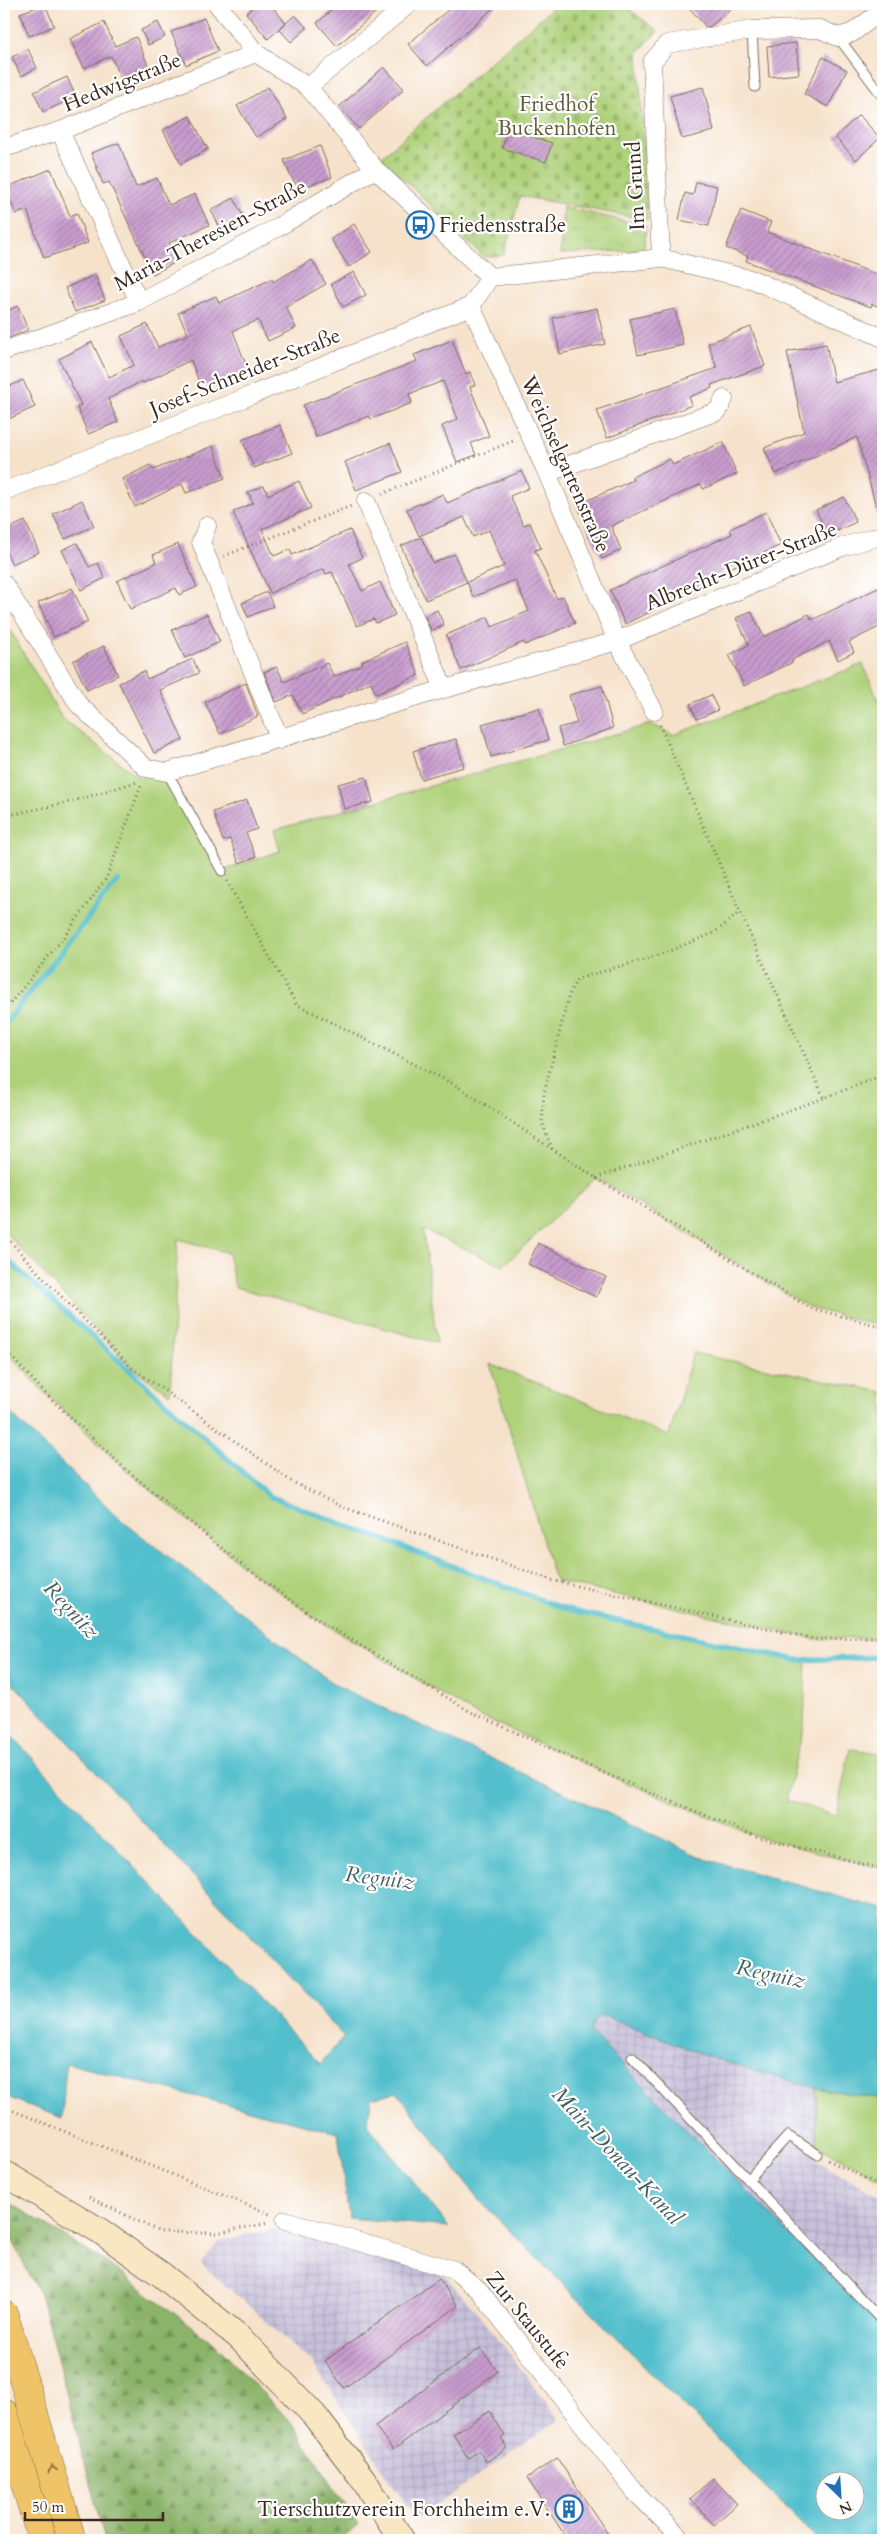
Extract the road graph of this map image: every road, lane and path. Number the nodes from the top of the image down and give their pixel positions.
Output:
1 (216, 4) edge
2 (409, 4) edge
3 (883, 10) edge
4 (752, 30) junction
5 (838, 37) junction
6 (256, 53) junction
7 (756, 87) dead end
8 (308, 88) junction
9 (883, 97) edge
10 (60, 132) junction
11 (4, 148) edge
12 (376, 169) junction
13 (661, 258) junction
14 (490, 277) junction
15 (139, 302) junction
16 (471, 306) junction
17 (883, 338) edge
18 (4, 351) edge
19 (724, 399) dead end
20 (529, 435) junction
21 (546, 473) junction
22 (4, 491) edge
23 (366, 500) junction
24 (207, 526) dead end
25 (883, 535) edge
26 (209, 562) junction
27 (4, 584) edge
28 (617, 641) junction
29 (444, 689) junction
30 (654, 711) joint
31 (280, 740) junction
32 (167, 772) junction
33 (4, 816) edge
34 (222, 871) joint
35 (740, 912) junction
36 (4, 1011) edge
37 (883, 1074) edge
38 (824, 1098) junction
39 (552, 1149) junction
40 (596, 1178) junction
41 (4, 1234) edge
42 (883, 1327) edge
43 (4, 1349) edge
44 (883, 1638) edge
45 (883, 1869) edge
46 (632, 2057) dead end
47 (4, 2107) edge
48 (817, 2154) joint
49 (7, 2156) edge
50 (748, 2180) junction
51 (883, 2187) edge
52 (85, 2195) dead end
53 (284, 2220) junction
54 (4, 2315) edge
55 (883, 2322) edge
56 (4, 2412) edge
57 (69, 2528) edge
58 (678, 2539) edge
59 (42, 2540) edge
60 (78, 2540) edge
61 (402, 2540) edge

1 - 6 street
2 - 8 street
3 - 5 street
4 - 5 street, Im Grund
4 - 7 lane
4 - 13 street, Im Grund
5 - 9 lane
6 - 8 street
6 - 10 street, Hedwigstraße
8 - 12 street
10 - 11 street, Hedwigstraße
10 - 15 street
12 - 14 street
12 - 15 street, Maria-Theresien-Straße
13 - 14 street
13 - 17 street
14 - 16 street
15 - 18 street, Maria-Theresien-Straße
16 - 20 street, Weichselgartenstraße
16 - 22 street, Josef-Schneider-Straße
19 - 21 street
20 - 21 street, Weichselgartenstraße
20 - 23 path
21 - 28 street, Weichselgartenstraße
23 - 26 path
23 - 29 street
24 - 26 street
25 - 28 street, Albrecht-Dürer-Straße
26 - 31 street
27 - 32 street
28 - 29 street
28 - 30 street, Weichselgartenstraße
29 - 31 street
30 - 35 path
31 - 32 street
32 - 34 lane
33 - 36 path
34 - 39 path
35 - 38 path
35 - 39 path
37 - 38 path
38 - 40 path
39 - 40 path
40 - 42 path
41 - 44 path
43 - 45 path
46 - 50 lane
47 - 53 path
48 - 50 lane
48 - 51 path
49 - 61 main road
50 - 55 lane
52 - 53 path
53 - 58 street, Zur Staustufe
57 -> 54 highway
56 - 59 highway
57 - 60 highway

